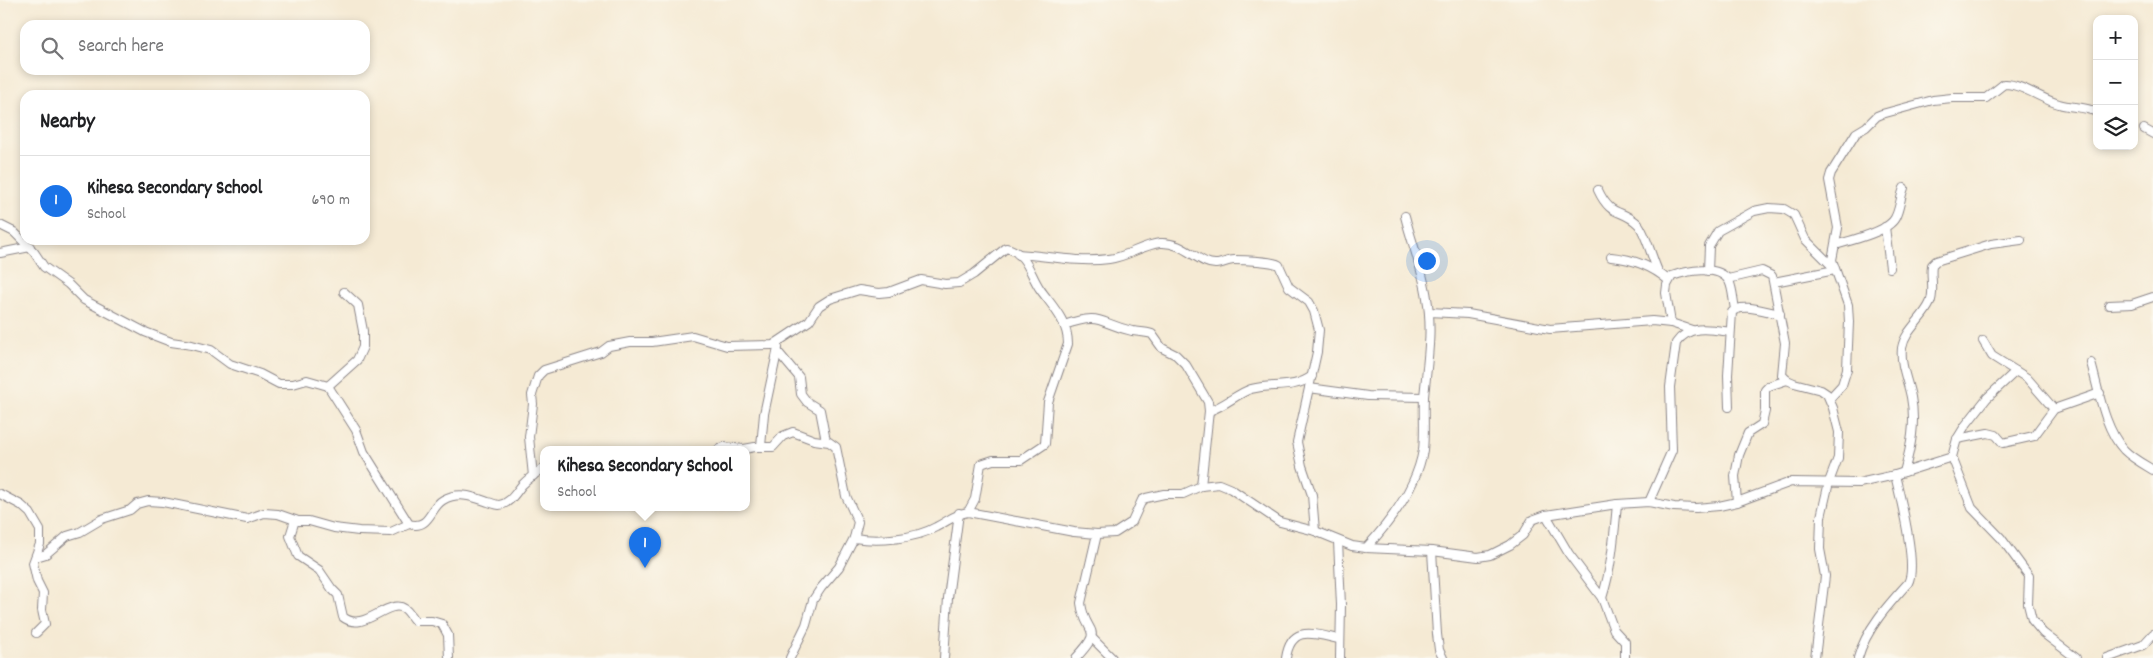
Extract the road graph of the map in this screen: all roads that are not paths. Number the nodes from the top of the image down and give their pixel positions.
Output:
1 (2093, 111) edge
2 (2144, 129) dead end
3 (2153, 134) edge
4 (1904, 188) dead end
5 (1598, 190) dead end
6 (1405, 216) dead end
7 (0, 225) edge
8 (1885, 227) junction
9 (20, 238) edge
10 (2021, 240) dead end
11 (1835, 245) junction
12 (30, 247) joint
13 (0, 253) edge
14 (1018, 254) junction
15 (1611, 257) dead end
16 (1890, 268) dead end
17 (1834, 269) junction
18 (1708, 270) junction
19 (1658, 271) junction
20 (1728, 279) junction
21 (1668, 280) junction
22 (1774, 282) junction
23 (344, 292) dead end
24 (2153, 297) edge
25 (2109, 305) dead end
26 (1734, 309) junction
27 (1429, 312) junction
28 (1780, 314) junction
29 (1671, 324) junction
30 (1064, 325) junction
31 (1692, 330) junction
32 (1730, 332) junction
33 (1983, 341) dead end
34 (778, 347) junction
35 (2091, 363) dead end
36 (2016, 371) junction
37 (1312, 376) junction
38 (1787, 380) junction
39 (328, 386) junction
40 (1309, 388) junction
41 (2100, 393) junction
42 (1424, 397) junction
43 (1830, 398) junction
44 (1729, 407) dead end
45 (2054, 409) junction
46 (1209, 411) junction
47 (1957, 439) junction
48 (826, 441) junction
49 (761, 446) junction
50 (750, 448) edge
51 (1952, 457) junction
52 (2153, 470) edge
53 (540, 471) edge
54 (1904, 472) junction
55 (1895, 475) junction
56 (533, 476) junction
57 (1829, 482) junction
58 (1201, 486) junction
59 (0, 494) edge
60 (1649, 502) junction
61 (1736, 502) junction
62 (1617, 504) junction
63 (968, 512) junction
64 (959, 513) junction
65 (1546, 514) junction
66 (295, 520) junction
67 (409, 524) junction
68 (1315, 531) junction
69 (1097, 534) junction
70 (854, 538) junction
71 (1338, 541) junction
72 (1366, 548) junction
73 (1432, 551) junction
74 (36, 557) junction
75 (1602, 598) junction
76 (36, 633) dead end
77 (2153, 634) edge
78 (1092, 639) junction
79 (1339, 639) junction
80 (449, 658) edge
81 (790, 658) edge
82 (944, 658) edge
83 (1076, 658) edge
84 (1112, 658) edge
85 (1286, 658) edge
86 (1340, 658) edge
87 (1443, 658) edge
88 (1625, 658) edge
89 (1815, 658) edge
90 (1858, 658) edge
91 (2076, 658) edge
92 (2107, 658) edge

1 - 11 street
2 - 3 street
4 - 8 street
5 - 19 street
6 - 27 street
7 - 9 street
8 - 11 street
8 - 16 street
10 - 54 street
11 - 17 street
12 - 13 street
12 - 39 street
14 - 30 street
14 - 34 street
14 - 37 street
15 - 19 street
17 - 18 street
17 - 22 street
17 - 43 street
18 - 20 street
18 - 21 street
19 - 21 street
20 - 22 street
20 - 26 street
21 - 29 street
22 - 28 street
23 - 39 street
24 - 25 street
26 - 28 street
26 - 32 street
27 - 29 street
27 - 42 street
28 - 38 street
29 - 31 street
30 - 46 street
30 - 63 street
31 - 32 street
31 - 60 street
32 - 44 street
33 - 36 street
34 - 48 street
34 - 49 street
34 - 56 street
35 - 41 street
36 - 45 street
36 - 47 street
37 - 40 street
37 - 46 street
38 - 43 street
38 - 61 street
39 - 67 street
40 - 42 street
40 - 68 street
41 - 45 street
41 - 52 street
42 - 72 street
43 - 57 street
45 - 47 street
46 - 58 street
47 - 51 street
48 - 49 street
48 - 70 street
49 - 50 street
51 - 54 street
51 - 91 street
53 - 56 street
54 - 55 street
55 - 57 street
55 - 90 street
56 - 67 street
57 - 61 street
57 - 89 street
58 - 68 street
58 - 69 street
59 - 74 street
60 - 61 street
60 - 62 street
62 - 65 street
62 - 75 street
63 - 64 street
63 - 69 street
64 - 70 street
64 - 82 street
65 - 73 street
65 - 75 street
66 - 67 street
66 - 74 street
66 - 80 street
68 - 71 street
69 - 78 street
70 - 81 street
71 - 72 street
71 - 79 street
72 - 73 street
73 - 87 street
74 - 76 street
75 - 88 street
77 - 92 street
78 - 83 street
78 - 84 street
79 - 85 street
79 - 86 street

